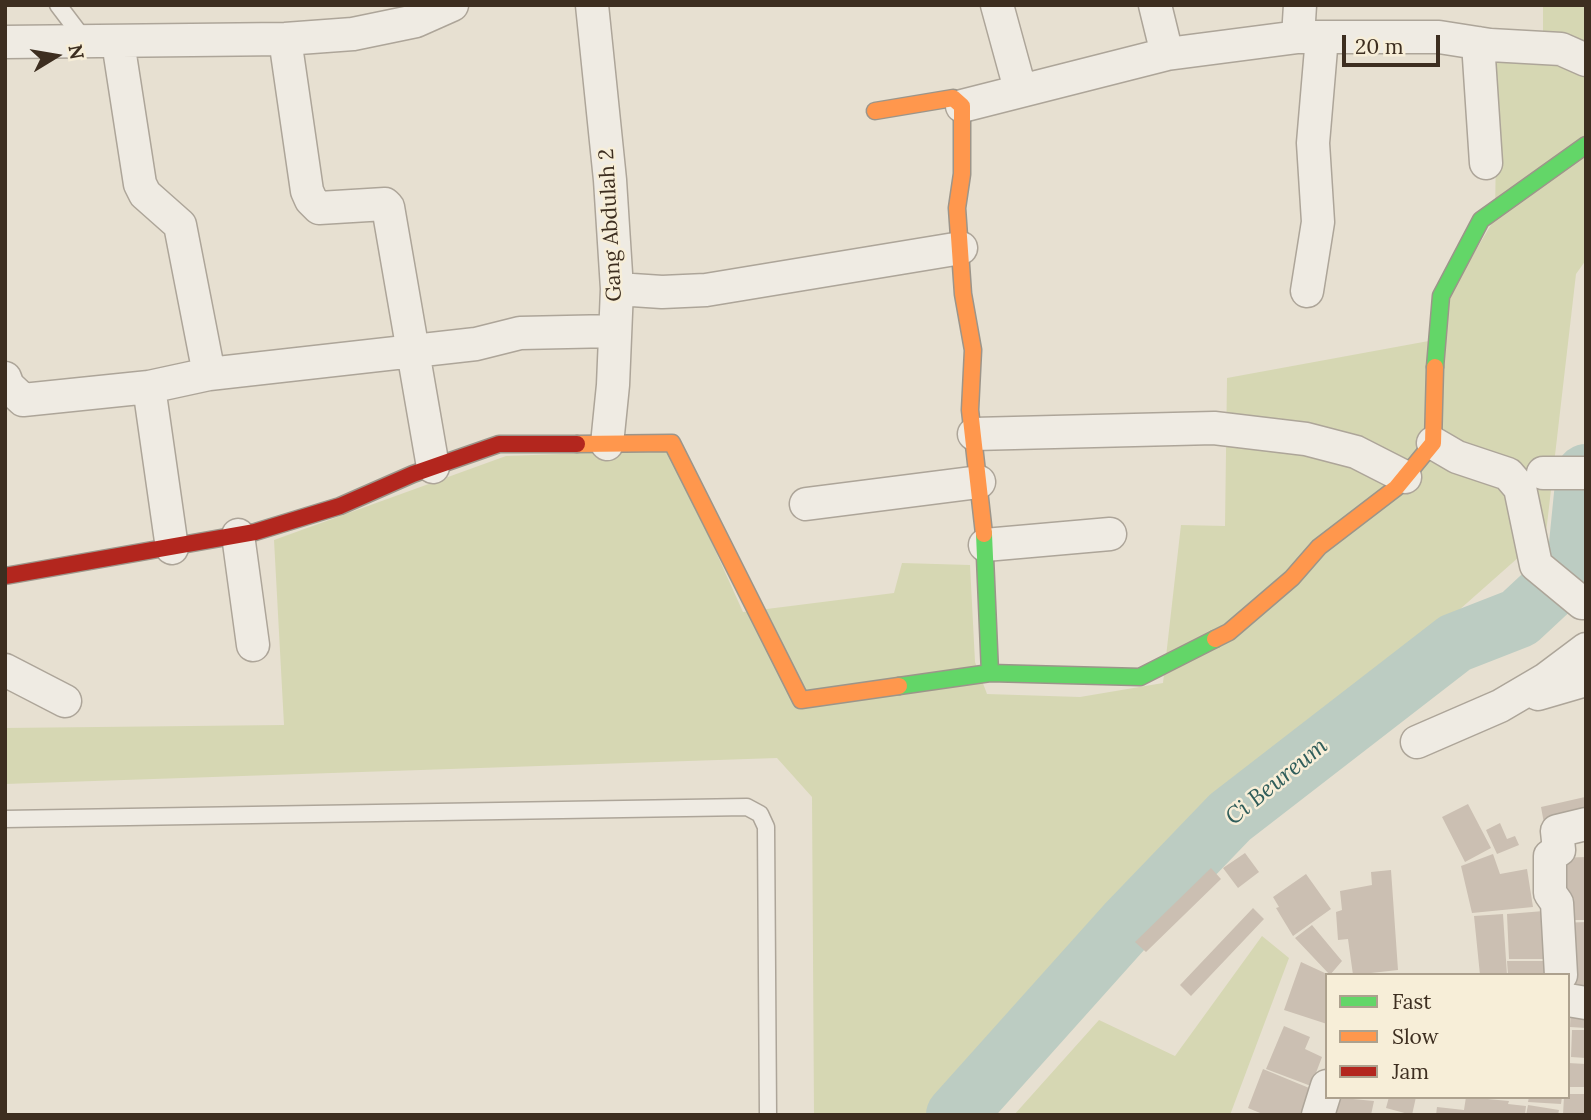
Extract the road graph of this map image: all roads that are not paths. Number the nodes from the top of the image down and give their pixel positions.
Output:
1 (58, 5) edge
2 (452, 5) edge
3 (592, 5) edge
4 (997, 5) edge
5 (1155, 5) edge
6 (1300, 5) edge
7 (1310, 37) junction
8 (285, 39) junction
9 (5, 43) edge
10 (103, 43) junction
11 (1478, 43) junction
12 (1167, 54) junction
13 (1586, 60) edge
14 (1020, 89) junction
15 (962, 106) junction
16 (874, 111) dead end
17 (1586, 145) edge
18 (1486, 163) dead end
19 (961, 248) junction
20 (617, 289) junction
21 (1307, 291) dead end
22 (614, 331) junction
23 (412, 353) junction
24 (209, 374) junction
25 (5, 378) edge
26 (149, 387) junction
27 (974, 434) junction
28 (1433, 443) junction
29 (607, 444) junction
30 (433, 467) junction
31 (1543, 473) dead end
32 (1586, 473) edge
33 (1405, 477) junction
34 (979, 482) junction
35 (806, 504) dead end
36 (1110, 534) dead end
37 (238, 535) junction
38 (985, 545) junction
39 (172, 548) junction
40 (5, 576) edge
41 (1582, 603) dead end
42 (253, 645) dead end
43 (1586, 649) edge
44 (5, 670) edge
45 (990, 674) junction
46 (1586, 680) edge
47 (65, 701) dead end
48 (1500, 706) junction
49 (1417, 742) dead end
50 (5, 818) edge
51 (1586, 824) edge
52 (1562, 973) edge
53 (1325, 1092) edge
54 (768, 1115) edge
55 (1318, 1115) edge

1 - 10 lane
2 - 8 street
3 - 20 street, Gang Abdulah 2
4 - 14 street
5 - 12 street
6 - 7 street
7 - 11 street
7 - 12 street
7 - 21 street
8 - 10 street
8 - 23 street
9 - 10 street
10 - 24 street
11 - 13 street
11 - 18 street
12 - 14 street
14 - 15 street
15 - 16 street
15 - 19 street
17 - 28 street
19 - 20 street
19 - 27 street
20 - 22 street, Gang Abdulah 2
22 - 23 street
22 - 29 street, Gang Abdulah 2
23 - 24 street
23 - 30 street
24 - 26 street
25 - 26 street
26 - 39 street
27 - 33 street
27 - 34 street
28 - 33 street
28 - 41 street
29 - 30 street
29 - 45 street
30 - 37 street
31 - 32 street
33 - 45 street
34 - 35 street
34 - 38 street
36 - 38 street
37 - 39 street
37 - 42 street
38 - 45 street
39 - 40 street
43 - 48 street
44 - 47 street
46 - 48 street
48 - 49 street
50 - 54 lane
51 - 52 street
53 - 55 street

